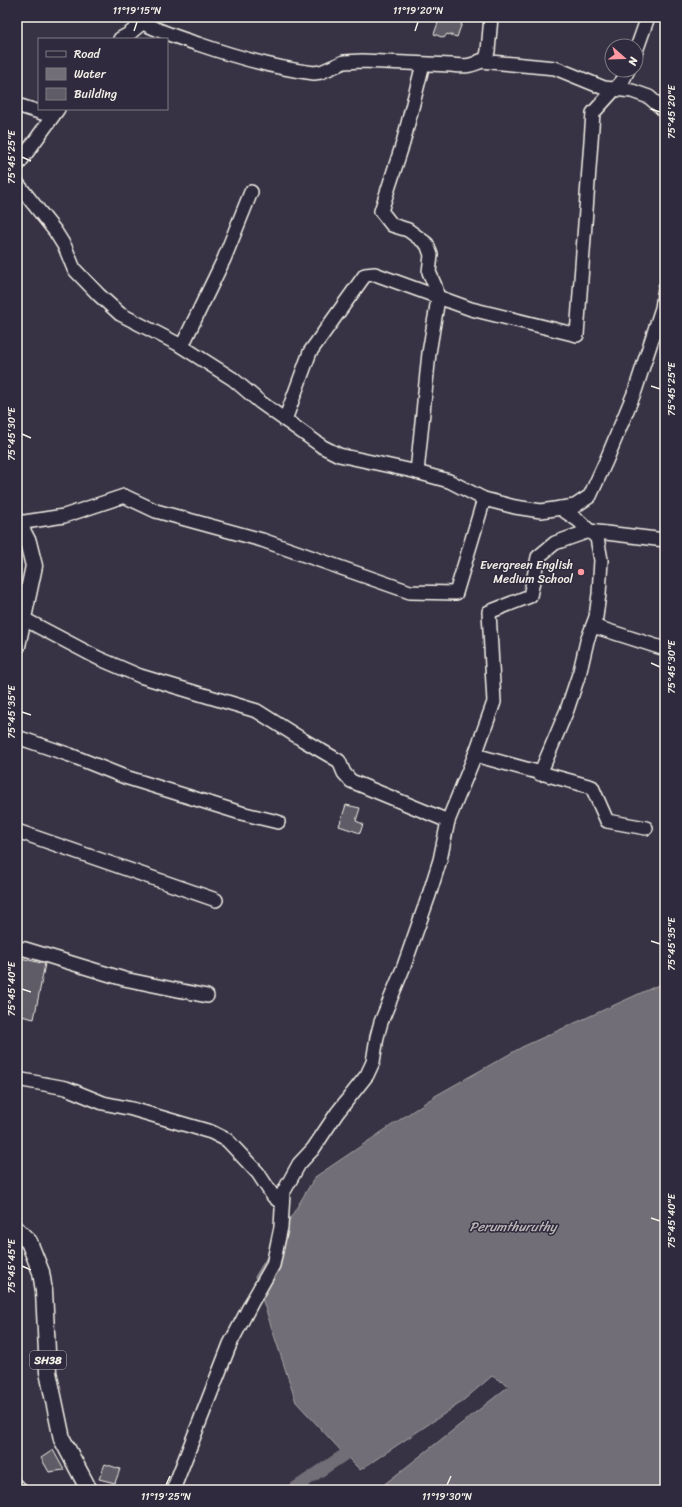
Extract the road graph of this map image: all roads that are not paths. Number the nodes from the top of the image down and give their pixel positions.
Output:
1 (491, 17) edge
2 (648, 17) edge
3 (146, 20) edge
4 (122, 38) edge
5 (641, 38) edge
6 (480, 62) junction
7 (422, 64) junction
8 (624, 78) edge
9 (615, 90) junction
10 (17, 105) edge
11 (38, 109) edge
12 (41, 110) edge
13 (665, 111) edge
14 (55, 113) edge
15 (17, 166) edge
16 (17, 183) edge
17 (251, 192) dead end
18 (665, 291) edge
19 (438, 297) junction
20 (182, 346) junction
21 (285, 420) junction
22 (417, 472) junction
23 (484, 499) junction
24 (560, 508) junction
25 (17, 522) edge
26 (589, 531) junction
27 (665, 540) edge
28 (21, 613) edge
29 (593, 626) junction
30 (17, 646) edge
31 (665, 649) edge
32 (17, 737) edge
33 (475, 755) junction
34 (540, 774) junction
35 (448, 821) junction
36 (278, 822) dead end
37 (646, 828) dead end
38 (17, 831) edge
39 (216, 900) dead end
40 (17, 948) edge
41 (207, 996) dead end
42 (17, 1079) edge
43 (282, 1204) junction
44 (17, 1230) edge
45 (89, 1490) edge
46 (173, 1490) edge

1 - 6 street
2 - 5 street
3 - 4 street
3 - 7 street
6 - 7 street
6 - 9 street
7 - 19 street
8 - 9 street
9 - 13 street
9 - 19 street
10 - 11 street
12 - 14 street
14 - 15 street
16 - 20 street
17 - 20 street
18 - 24 street
19 - 21 street
19 - 22 street
20 - 21 street
21 - 22 street
22 - 23 street
23 - 24 street
23 - 25 street
24 - 26 street
25 - 28 main road
26 - 27 street
26 - 29 street
26 - 33 street
28 - 30 main road
28 - 35 street
29 - 31 street
29 - 34 street
32 - 36 street
33 - 34 street
33 - 35 street
34 - 37 street
35 - 43 street
38 - 39 street
40 - 41 street
42 - 43 street
43 - 46 street
44 - 45 main road, SH38

